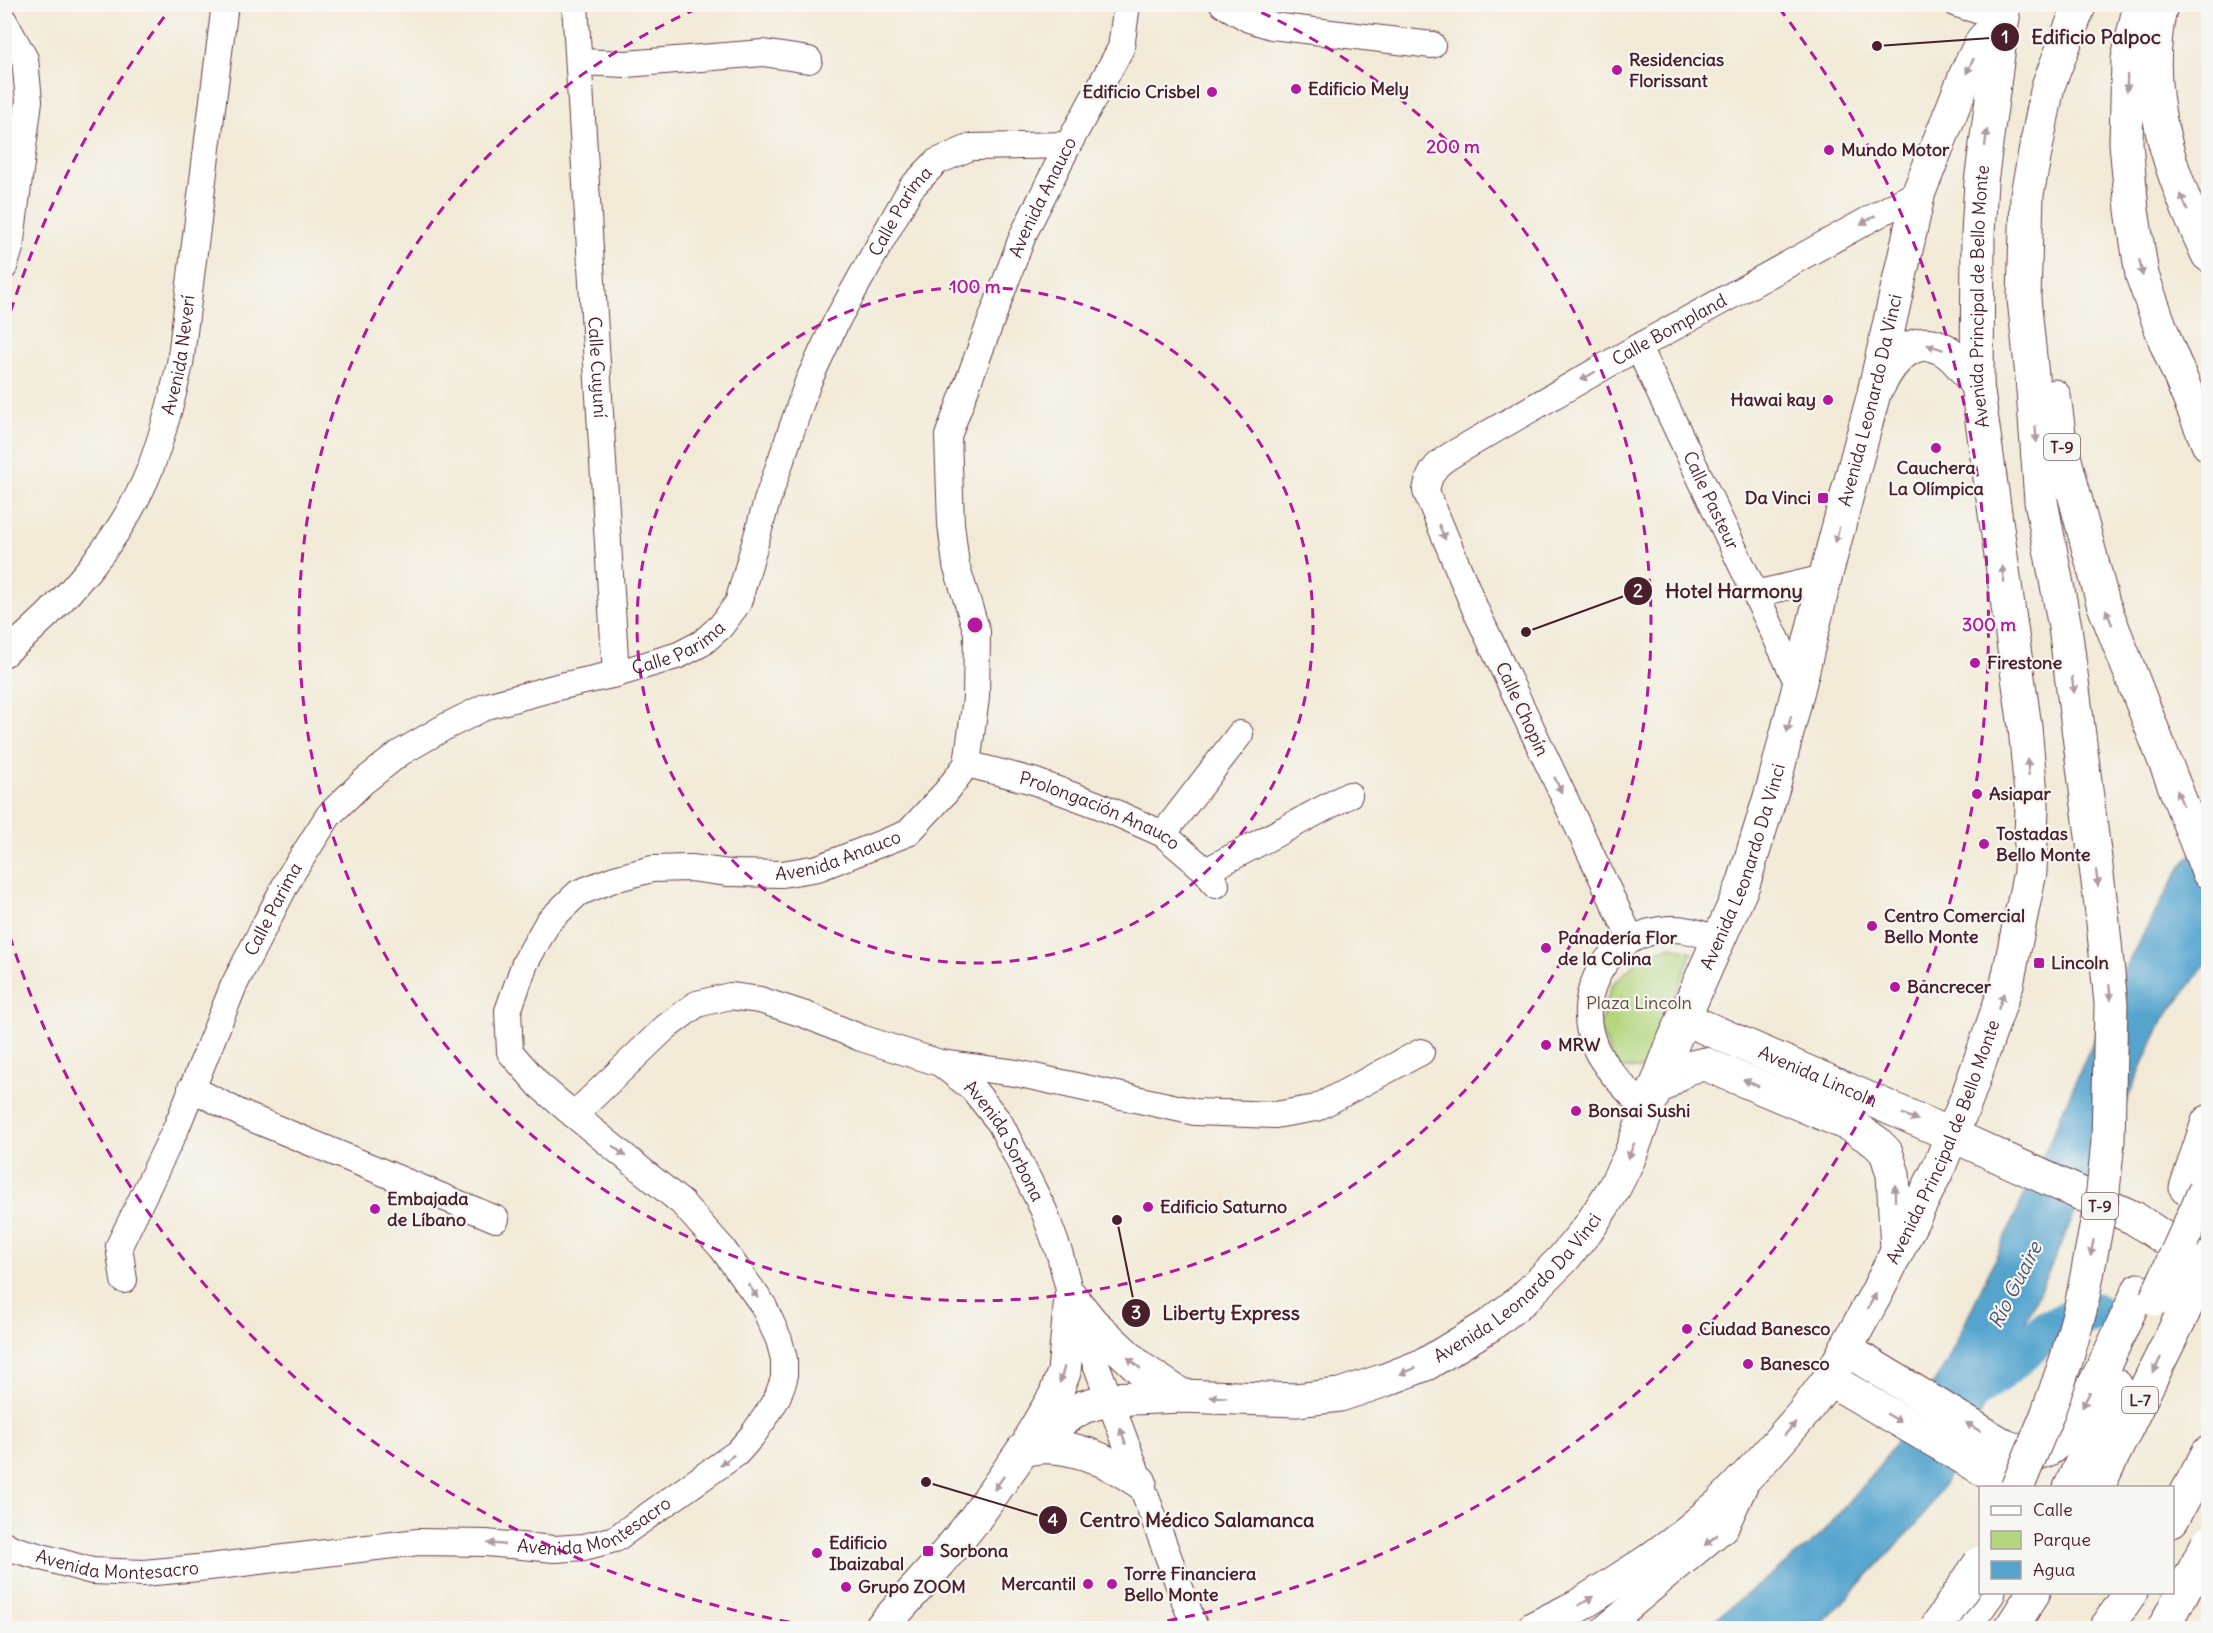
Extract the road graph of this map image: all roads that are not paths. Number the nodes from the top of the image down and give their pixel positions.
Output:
1 (225, 4) edge
2 (575, 4) edge
3 (1126, 4) edge
4 (1223, 4) edge
5 (1958, 4) edge
6 (2080, 4) edge
7 (2091, 4) edge
8 (2140, 4) edge
9 (2161, 4) edge
10 (2006, 11) edge
11 (4, 21) edge
12 (1432, 45) dead end
13 (809, 60) dead end
14 (580, 62) junction
15 (1068, 145) junction
16 (1919, 192) junction
17 (2208, 255) edge
18 (4, 267) edge
19 (1638, 347) junction
20 (1977, 385) junction
21 (1873, 397) junction
22 (2208, 444) edge
23 (1429, 477) joint
24 (1825, 578) junction
25 (1755, 594) junction
26 (4, 654) edge
27 (616, 674) junction
28 (1799, 686) junction
29 (1240, 734) dead end
30 (967, 764) junction
31 (1349, 795) dead end
32 (1163, 834) junction
33 (2208, 872) edge
34 (1630, 939) junction
35 (1719, 940) junction
36 (1683, 1018) junction
37 (1421, 1052) dead end
38 (940, 1063) junction
39 (191, 1088) junction
40 (1651, 1101) junction
41 (573, 1115) junction
42 (2208, 1122) edge
43 (1952, 1135) junction
44 (2200, 1187) edge
45 (496, 1219) dead end
46 (1897, 1252) junction
47 (2208, 1260) edge
48 (2208, 1268) edge
49 (124, 1280) dead end
50 (1071, 1297) junction
51 (2159, 1301) junction
52 (1851, 1353) junction
53 (1836, 1384) junction
54 (1182, 1396) junction
55 (1110, 1399) junction
56 (1023, 1450) junction
57 (2208, 1454) edge
58 (1750, 1473) junction
59 (1140, 1482) junction
60 (2010, 1486) edge
61 (2071, 1486) edge
62 (2098, 1486) edge
63 (2174, 1517) edge
64 (2208, 1543) edge
65 (4, 1544) edge
66 (1979, 1564) edge
67 (1988, 1594) edge
68 (2023, 1594) edge
69 (2033, 1594) edge
70 (2130, 1594) edge
71 (880, 1629) edge
72 (1195, 1629) edge
73 (1534, 1629) edge
74 (1605, 1629) edge
75 (1936, 1629) edge
76 (1963, 1629) edge
77 (2009, 1629) edge
78 (2106, 1629) edge
79 (2164, 1629) edge

1 - 26 street, Avenida Neverí
2 - 14 street, Calle Cuyuní
3 - 15 street, Avenida Anauco
4 - 12 street
5 - 10 street
6 -> 60 main road, T-9, bridge
33 -> 7 main road, T-9
8 -> 22 main road
17 -> 9 main road
10 -> 16 main road, Avenida Leonardo Da Vinci
20 -> 10 main road, Avenida Principal de Bello Monte
11 - 18 street
13 - 14 street
14 - 27 street, Calle Cuyuní
15 - 27 street, Calle Parima
15 - 30 street, Avenida Anauco
16 -> 19 street, Calle Bompland
16 - 21 main road, Avenida Leonardo Da Vinci
19 -> 23 street, Calle Bompland
19 - 25 street, Calle Pasteur
20 -> 21 main road
43 -> 20 main road, Avenida Principal de Bello Monte
21 -> 24 main road, Avenida Leonardo Da Vinci
23 -> 34 street, Calle Chopín
24 - 25 street
24 - 28 main road, Avenida Leonardo Da Vinci
25 - 28 street, Calle Pasteur
27 - 39 street, Calle Parima
28 -> 35 main road, Avenida Leonardo Da Vinci
29 - 32 street
30 - 32 street, Prolongación Anauco
30 - 41 street, Avenida Anauco
31 - 32 street, Prolongación Anauco
34 - 35 street
34 - 40 street
35 - 36 main road, Avenida Leonardo Da Vinci
36 - 40 main road, Avenida Leonardo Da Vinci
36 -> 43 main road, Avenida Lincoln
37 - 38 street
38 - 41 street, Avenida Sorbona
38 - 50 street, Avenida Sorbona
39 - 45 street
39 - 49 street, Calle Parima
46 -> 40 main road
40 -> 54 main road, Avenida Leonardo Da Vinci
41 -> 65 street, Avenida Montesacro
42 - 44 main road
43 - 46 main road, Avenida Principal de Bello Monte
43 - 48 main road, Avenida Lincoln
44 - 51 main road
52 -> 46 main road, Avenida Principal de Bello Monte
47 - 51 main road, L-7, bridge
54 -> 50 main road
50 - 55 street, Avenida Sorbona
50 -> 56 main road
51 -> 52 main road
51 - 61 main road
51 -> 62 main road, L-7
52 - 53 main road, Avenida Principal de Bello Monte
58 -> 53 main road, Avenida Principal de Bello Monte
53 -> 60 main road
54 - 55 main road, Avenida Leonardo Da Vinci
55 - 56 main road, Avenida Leonardo Da Vinci
59 -> 55 street, Avenida Sorbona
56 - 59 main road
56 -> 71 main road
57 - 63 main road
73 -> 58 main road, Avenida Principal de Bello Monte
58 -> 74 street
59 - 72 street, Avenida Sorbona
64 - 79 main road, bridge
66 - 75 main road, bridge
67 - 76 main road
68 - 77 main road
69 - 77 main road
70 - 78 main road

